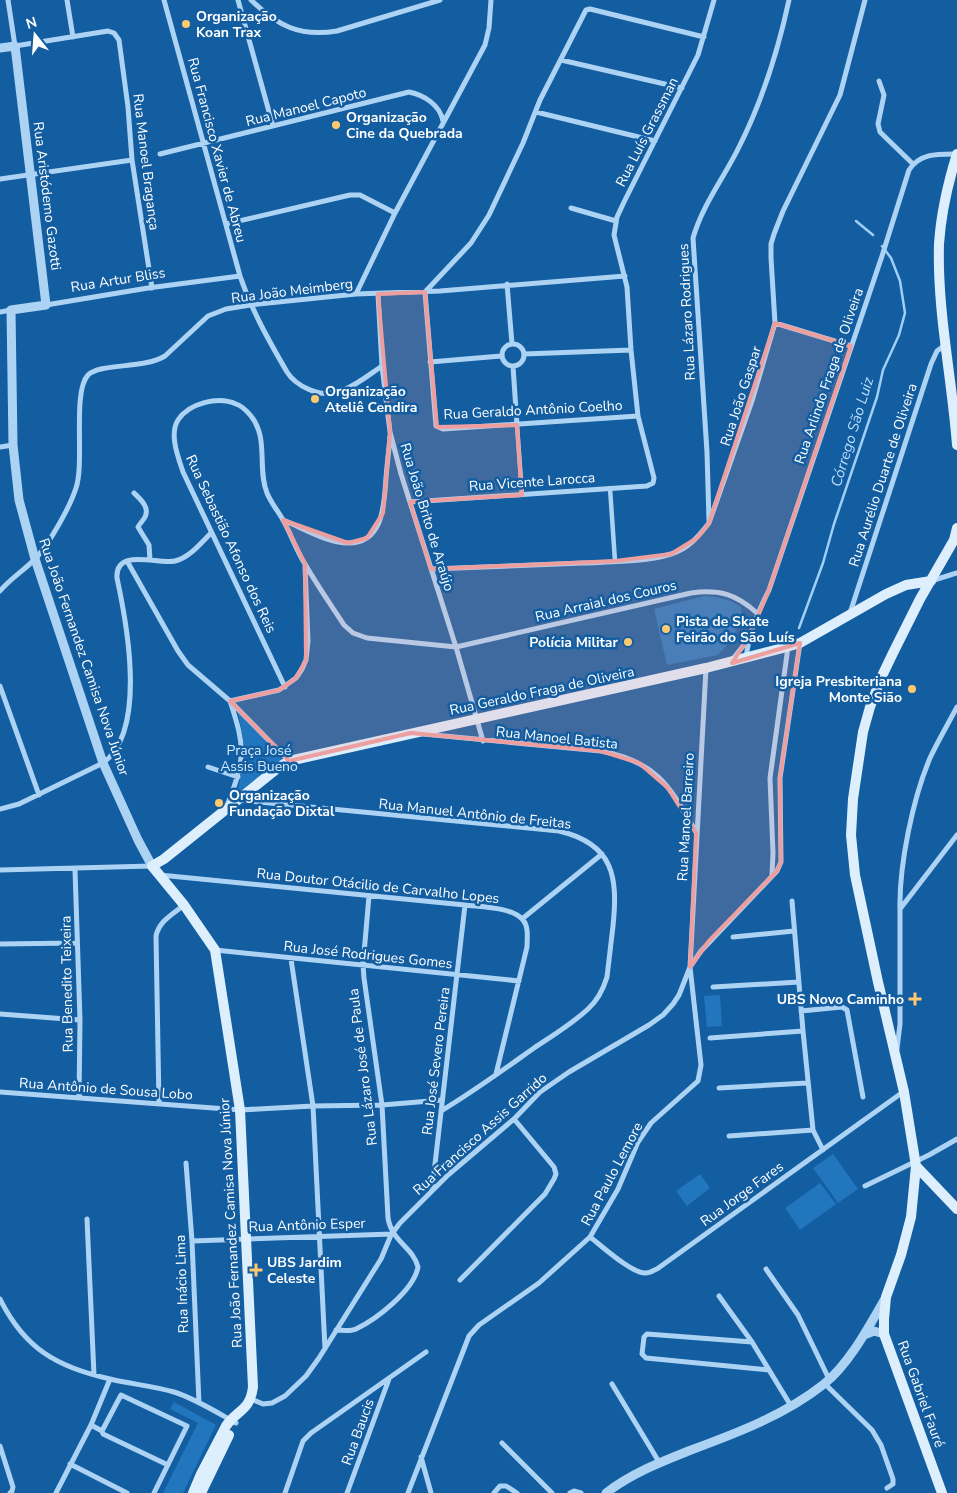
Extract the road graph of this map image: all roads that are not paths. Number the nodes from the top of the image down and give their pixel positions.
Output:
1 (8, 0) edge
2 (67, 0) edge
3 (164, 0) edge
4 (238, 0) edge
5 (251, 0) edge
6 (440, 0) edge
7 (491, 0) edge
8 (714, 0) edge
9 (789, 0) edge
10 (865, 0) edge
11 (432, 1) edge
12 (73, 37) junction
13 (704, 37) junction
14 (15, 46) junction
15 (0, 48) edge
16 (561, 60) junction
17 (879, 81) dead end
18 (682, 88) junction
19 (536, 112) junction
20 (444, 122) junction
21 (273, 126) junction
22 (655, 141) junction
23 (203, 144) junction
24 (160, 154) dead end
25 (957, 154) edge
26 (132, 160) junction
27 (913, 164) junction
28 (30, 174) junction
29 (0, 178) edge
30 (571, 208) dead end
31 (395, 214) junction
32 (616, 221) junction
33 (226, 224) junction
34 (240, 276) junction
35 (624, 276) junction
36 (507, 284) junction
37 (152, 288) junction
38 (425, 292) junction
39 (356, 294) junction
40 (378, 294) junction
41 (250, 305) junction
42 (46, 306) junction
43 (11, 310) junction
44 (0, 312) edge
45 (775, 324) junction
46 (512, 344) junction
47 (946, 345) junction
48 (851, 346) junction
49 (631, 350) junction
50 (524, 354) junction
51 (502, 356) junction
52 (430, 362) junction
53 (382, 366) junction
54 (513, 366) junction
55 (638, 416) junction
56 (517, 425) junction
57 (956, 426) edge
58 (390, 432) junction
59 (13, 445) junction
60 (957, 445) edge
61 (0, 447) edge
62 (654, 480) joint
63 (610, 488) junction
64 (134, 492) dead end
65 (522, 495) junction
66 (410, 502) junction
67 (283, 520) junction
68 (709, 523) junction
69 (957, 528) edge
70 (211, 533) junction
71 (956, 541) edge
72 (35, 559) junction
73 (150, 560) junction
74 (127, 561) junction
75 (616, 561) junction
76 (305, 564) junction
77 (431, 569) junction
78 (957, 573) edge
79 (931, 581) junction
80 (0, 591) edge
81 (757, 613) junction
82 (849, 616) junction
83 (748, 639) junction
84 (800, 643) junction
85 (456, 647) junction
86 (788, 647) junction
87 (746, 659) junction
88 (729, 663) junction
89 (706, 668) junction
90 (0, 686) edge
91 (285, 687) junction
92 (230, 701) junction
93 (957, 707) edge
94 (477, 720) junction
95 (410, 733) junction
96 (483, 741) junction
97 (290, 761) junction
98 (103, 763) junction
99 (208, 766) dead end
100 (238, 777) junction
101 (39, 795) junction
102 (238, 800) junction
103 (226, 808) junction
104 (0, 809) edge
105 (696, 833) junction
106 (957, 835) edge
107 (602, 854) junction
108 (152, 866) junction
109 (0, 870) edge
110 (75, 870) junction
111 (159, 875) junction
112 (771, 878) junction
113 (369, 896) junction
114 (792, 901) dead end
115 (184, 905) junction
116 (465, 905) junction
117 (900, 909) junction
118 (522, 918) junction
119 (794, 931) junction
120 (733, 937) dead end
121 (77, 943) junction
122 (0, 944) edge
123 (215, 950) junction
124 (291, 959) junction
125 (363, 965) junction
126 (690, 967) junction
127 (458, 975) junction
128 (519, 981) junction
129 (799, 982) junction
130 (713, 987) dead end
131 (801, 1011) junction
132 (0, 1014) edge
133 (80, 1020) junction
134 (803, 1031) junction
135 (710, 1038) dead end
136 (896, 1057) junction
137 (496, 1075) junction
138 (808, 1083) junction
139 (720, 1088) dead end
140 (0, 1092) edge
141 (904, 1092) junction
142 (862, 1097) dead end
143 (79, 1098) junction
144 (442, 1100) junction
145 (159, 1104) junction
146 (382, 1105) junction
147 (313, 1106) junction
148 (240, 1110) junction
149 (441, 1111) junction
150 (514, 1119) junction
151 (813, 1130) junction
152 (729, 1136) dead end
153 (957, 1139) edge
154 (823, 1150) junction
155 (186, 1163) dead end
156 (916, 1164) junction
157 (930, 1181) junction
158 (865, 1186) dead end
159 (914, 1188) junction
160 (432, 1190) junction
161 (957, 1209) edge
162 (87, 1219) dead end
163 (392, 1234) junction
164 (318, 1235) junction
165 (590, 1237) junction
166 (247, 1239) junction
167 (192, 1241) junction
168 (766, 1269) dead end
169 (460, 1280) dead end
170 (719, 1296) dead end
171 (886, 1298) junction
172 (0, 1299) edge
173 (336, 1330) junction
174 (884, 1334) junction
175 (864, 1335) junction
176 (752, 1342) junction
177 (325, 1349) junction
178 (426, 1352) dead end
179 (770, 1370) junction
180 (94, 1375) junction
181 (390, 1378) junction
182 (110, 1380) junction
183 (827, 1381) junction
184 (612, 1384) dead end
185 (250, 1401) junction
186 (199, 1404) junction
187 (791, 1406) junction
188 (235, 1419) junction
189 (91, 1425) junction
190 (102, 1431) junction
191 (502, 1443) dead end
192 (0, 1446) edge
193 (421, 1457) junction
194 (659, 1462) junction
195 (70, 1464) junction
196 (168, 1465) junction
197 (887, 1488) dead end
198 (10, 1493) edge
199 (56, 1493) edge
200 (127, 1493) edge
201 (154, 1493) edge
202 (193, 1493) edge
203 (201, 1493) edge
204 (284, 1493) edge
205 (347, 1493) edge
206 (408, 1493) edge
207 (431, 1493) edge
208 (494, 1493) edge
209 (518, 1493) edge
210 (552, 1493) edge
211 (570, 1493) edge
212 (581, 1493) edge
213 (606, 1493) edge
214 (942, 1493) edge

1 - 14 street, Rua Aristódemo Gazotti
2 - 12 street
3 - 23 street, Rua Francisco Xavier de Abreu
4 - 21 street
5 - 11 street
6 - 11 street
7 - 20 street
8 - 13 street, Rua Luís Grassman
9 - 68 street, Rua Lázaro Rodrigues
10 - 45 street, Rua João Gaspar
12 - 14 street
12 - 26 street, Rua Manoel Bragança
13 - 16 street
13 - 18 street, Rua Luís Grassman
14 - 15 street
14 - 28 street, Rua Aristódemo Gazotti
16 - 18 street
16 - 19 street
17 - 27 street
18 - 22 street, Rua Luís Grassman
19 - 22 street
19 - 38 street
20 - 21 street, Rua Manoel Capoto
20 - 31 street
21 - 23 street, Rua Manoel Capoto
22 - 32 street, Rua Luís Grassman
23 - 24 street, Rua Manoel Capoto
23 - 33 street, Rua Francisco Xavier de Abreu
25 - 27 street
25 - 47 main road
26 - 28 street
26 - 37 street, Rua Manoel Bragança
27 - 48 street, Rua Arlindo Fraga de Oliveira
28 - 29 street
28 - 42 street, Rua Aristódemo Gazotti
30 - 32 street
31 - 33 street
31 - 39 street
32 - 35 street, Rua Luís Grassman
33 - 34 street, Rua Francisco Xavier de Abreu
34 - 37 street, Rua Artur Bliss
34 - 41 street, Rua Francisco Xavier de Abreu
35 - 36 street, Rua João Meimberg
35 - 49 street, Rua Luís Grassman
36 - 38 street, Rua João Meimberg
36 - 46 street
37 - 42 street, Rua Artur Bliss
38 - 40 street, Rua João Meimberg
38 - 52 street
39 - 40 street, Rua João Meimberg
39 - 41 street, Rua João Meimberg
40 - 53 street, Rua João Brito de Araújo
41 - 53 street, Rua Francisco Xavier de Abreu
41 - 72 street, Rua João Meimberg
42 - 43 street, Rua Artur Bliss
43 - 44 street, Rua Artur Bliss
43 - 59 street, Rua João Fernandez Camisa Nova Júnior
45 - 48 street
45 - 68 street, Rua João Gaspar
46 - 50 street
46 - 51 street
47 - 57 main road
47 - 82 street, Rua Aurélio Duarte de Oliveira
48 - 81 street, Rua Arlindo Fraga de Oliveira
49 - 50 street
49 - 55 street, Rua Luís Grassman
50 - 54 street
51 - 52 street
51 - 54 street
52 - 56 street, Rua Geraldo Antônio Coelho
53 - 58 street, Rua João Brito de Araújo
54 - 56 street
55 - 56 street, Rua Geraldo Antônio Coelho
55 - 62 street, Rua Luís Grassman
56 - 65 street
57 - 60 main road
58 - 66 street, Rua João Brito de Araújo
58 - 67 street
59 - 61 street
59 - 72 street, Rua João Fernandez Camisa Nova Júnior
62 - 63 street, Rua Vicente Larocca
63 - 65 street, Rua Vicente Larocca
63 - 75 street
64 - 73 street
65 - 66 street, Rua Vicente Larocca
66 - 77 street, Rua João Brito de Araújo
67 - 70 street, Rua Sebastião Afonso dos Reis
67 - 76 street, Rua Sebastião Afonso dos Reis
68 - 75 street, Rua João Gaspar
69 - 71 main road
70 - 73 street
70 - 91 street, Rua Sebastião Afonso dos Reis
71 - 79 main road
72 - 80 street
72 - 98 street, Rua João Fernandez Camisa Nova Júnior
73 - 74 street
74 - 92 street
74 - 98 street
75 - 77 street, Rua João Gaspar
76 - 85 street, Rua Sebastião Afonso dos Reis
76 - 91 street
77 - 85 street, Rua João Brito de Araújo
78 - 79 street, Rua Geraldo Fraga de Oliveira
79 - 82 main road, Rua Geraldo Fraga de Oliveira
79 - 136 main road
81 - 83 street, Rua Arlindo Fraga de Oliveira
81 - 85 street, Rua Arraial dos Couros
82 - 84 main road, Rua Geraldo Fraga de Oliveira
83 - 87 street, Rua Arlindo Fraga de Oliveira
83 - 88 street, Rua Arlindo Fraga de Oliveira
84 - 86 main road, Rua Geraldo Fraga de Oliveira
84 - 112 street, Rua Francisco Assis Garrido
85 - 94 street, Rua João Brito de Araújo
86 - 87 main road, Rua Geraldo Fraga de Oliveira
86 - 112 street
87 - 88 main road, Rua Geraldo Fraga de Oliveira
88 - 89 main road, Rua Geraldo Fraga de Oliveira
89 - 94 main road, Rua Geraldo Fraga de Oliveira
89 - 105 street, Rua Manoel Barreiro
90 - 101 street
91 - 92 street
92 - 97 street
92 - 100 street
93 - 117 street
94 - 95 main road, Rua Geraldo Fraga de Oliveira
94 - 96 street, Rua João Brito de Araújo
95 - 96 street, Rua Manoel Batista
95 - 97 main road, Rua Geraldo Fraga de Oliveira
96 - 105 street, Rua Manoel Batista
97 - 102 main road, Rua Geraldo Fraga de Oliveira
98 - 101 street
98 - 108 street, Rua João Fernandez Camisa Nova Júnior
99 - 100 street
100 - 103 street
101 - 104 street
102 - 103 main road, Rua Geraldo Fraga de Oliveira
102 - 107 street, Rua Manuel Antônio de Freitas
103 - 108 main road, Rua Geraldo Fraga de Oliveira
105 - 126 street, Rua Manoel Barreiro
106 - 117 street
107 - 118 street
107 - 137 street, Rua Manuel Antônio de Freitas
108 - 110 street
108 - 111 main road, Rua João Fernandez Camisa Nova Júnior
109 - 110 street
110 - 121 street, Rua Benedito Teixeira
111 - 113 street, Rua Doutor Otácilio de Carvalho Lopes
111 - 115 main road, Rua João Fernandez Camisa Nova Júnior
112 - 126 street, Rua Francisco Assis Garrido
113 - 116 street, Rua Doutor Otácilio de Carvalho Lopes
113 - 125 street, Rua Lázaro José de Paula
114 - 119 street
115 - 123 main road, Rua João Fernandez Camisa Nova Júnior
115 - 145 street
116 - 118 street, Rua Doutor Otácilio de Carvalho Lopes
116 - 127 street, Rua José Severo Pereira
117 - 136 street
118 - 128 street
119 - 120 street
119 - 129 street
121 - 122 street
121 - 133 street, Rua Benedito Teixeira
123 - 124 street, Rua José Rodrigues Gomes
123 - 148 main road, Rua João Fernandez Camisa Nova Júnior
124 - 125 street, Rua José Rodrigues Gomes
124 - 147 street
125 - 127 street, Rua José Rodrigues Gomes
125 - 146 street, Rua Lázaro José de Paula
126 - 150 street, Rua Francisco Assis Garrido
126 - 165 street, Rua Paulo Lemore
127 - 128 street, Rua José Rodrigues Gomes
127 - 144 street, Rua José Severo Pereira
128 - 137 street
129 - 130 street
129 - 131 street
131 - 134 street
131 - 142 street
132 - 133 street
133 - 143 street, Rua Benedito Teixeira
134 - 135 street
134 - 138 street
136 - 141 main road
137 - 149 street, Rua Manuel Antônio de Freitas
138 - 139 street
138 - 151 street
140 - 143 street, Rua Antônio de Sousa Lobo
141 - 154 street, Rua Jorge Fares
141 - 156 main road
143 - 145 street, Rua Antônio de Sousa Lobo
144 - 146 street, Rua Antônio de Sousa Lobo
144 - 149 street, Rua José Severo Pereira
145 - 148 street, Rua Antônio de Sousa Lobo
146 - 147 street, Rua Antônio de Sousa Lobo
146 - 163 street, Rua Lázaro José de Paula
147 - 148 street, Rua Antônio de Sousa Lobo
147 - 164 street
148 - 166 main road, Rua João Fernandez Camisa Nova Júnior
149 - 160 street, Rua José Severo Pereira
150 - 160 street, Rua Francisco Assis Garrido
150 - 169 street
151 - 152 street
151 - 154 street
153 - 156 street
154 - 165 street, Rua Jorge Fares
155 - 167 street, Rua Inácio Lima
156 - 157 main road
156 - 158 street
156 - 159 main road
157 - 159 main road
157 - 161 main road
159 - 171 main road
160 - 163 street, Rua Francisco Assis Garrido
162 - 180 street
163 - 164 street, Rua Antônio Esper
163 - 173 street, Rua Francisco Assis Garrido
163 - 173 street
164 - 166 street, Rua Antônio Esper
164 - 177 street
165 - 193 street, Rua Paulo Lemore
166 - 167 street, Rua Antônio Esper
166 - 185 main road, Rua João Fernandez Camisa Nova Júnior
167 - 186 street, Rua Inácio Lima
168 - 183 street
170 - 176 street
171 - 174 main road
171 - 175 street
172 - 180 street
173 - 177 street, Rua Francisco Assis Garrido
174 - 175 street
174 - 214 main road, Rua Gabriel Fauré
175 - 183 street
176 - 179 street
176 - 179 street
177 - 185 street, Rua Francisco Assis Garrido
178 - 181 street
179 - 187 street
180 - 182 street
181 - 204 street
181 - 205 street, Rua Baucis
182 - 186 street
182 - 189 street
183 - 187 street
183 - 197 street
184 - 194 street
185 - 188 main road
186 - 188 street
187 - 194 street
188 - 202 main road
188 - 203 main road
189 - 190 street
189 - 195 street
190 - 196 street
190 - 196 street
191 - 210 street
192 - 198 street
193 - 206 street, Rua Paulo Lemore
193 - 207 street
194 - 213 street
195 - 199 street
195 - 200 street
196 - 201 street
208 - 209 street
211 - 212 street

